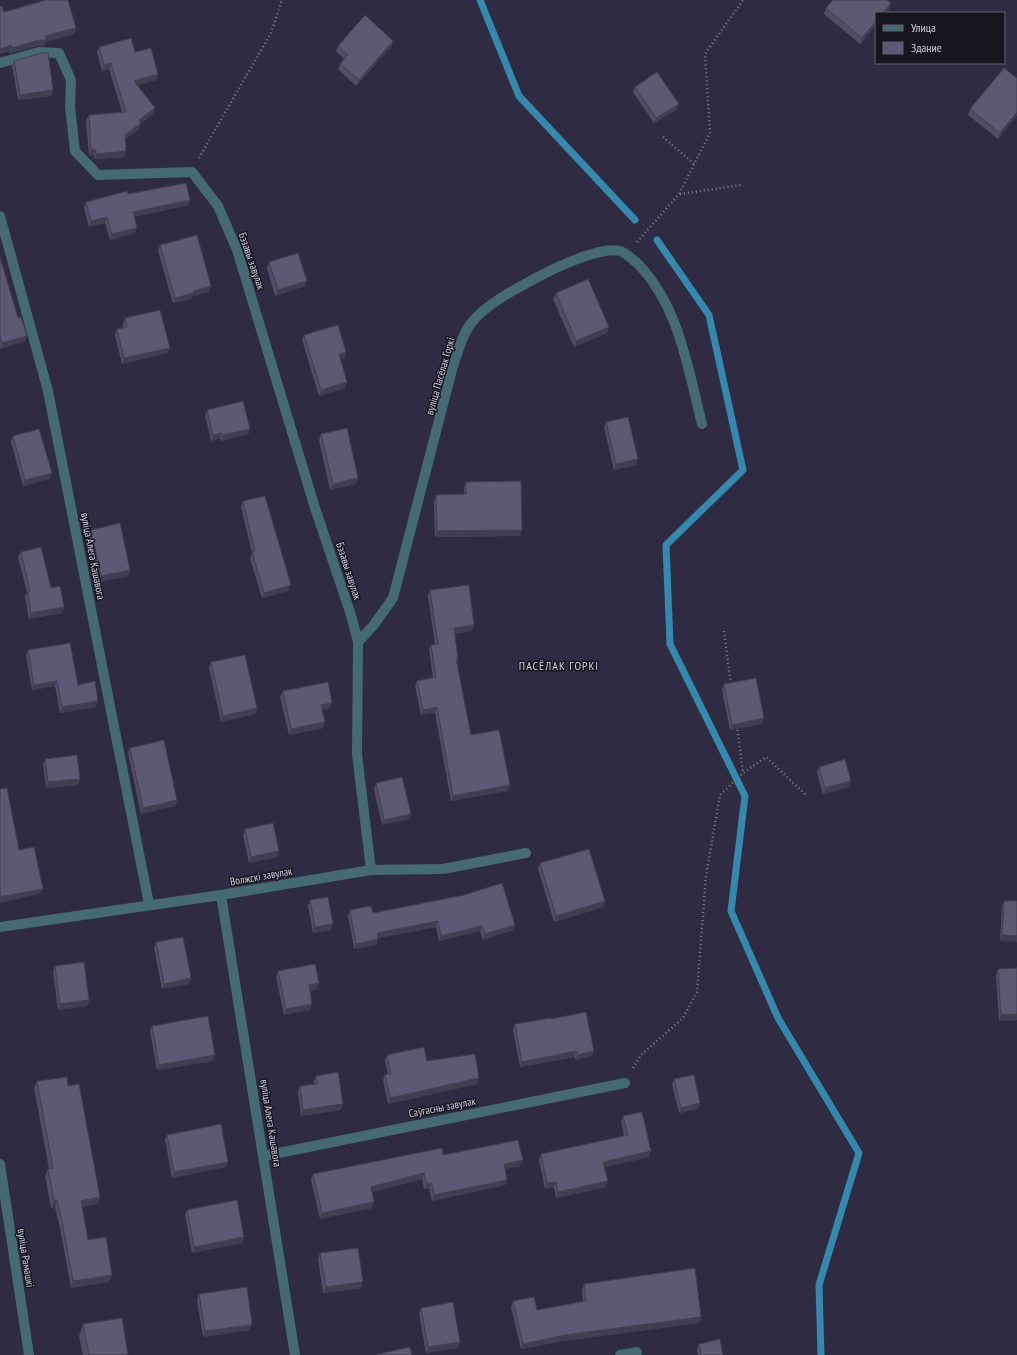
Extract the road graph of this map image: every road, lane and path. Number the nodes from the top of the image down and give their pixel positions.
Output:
1 (282, 0) edge
2 (743, 0) edge
3 (0, 63) edge
4 (663, 138) dead end
5 (205, 143) dead end
6 (694, 164) junction
7 (741, 185) dead end
8 (679, 194) junction
9 (0, 216) edge
10 (627, 254) junction
11 (702, 424) dead end
12 (724, 631) dead end
13 (358, 642) junction
14 (732, 686) edge
15 (737, 726) edge
16 (743, 773) junction
17 (807, 796) dead end
18 (526, 853) dead end
19 (371, 870) junction
20 (221, 895) junction
21 (149, 904) junction
22 (0, 928) edge
23 (625, 1083) joint
24 (264, 1156) junction
25 (0, 1164) edge
26 (637, 1352) dead end
27 (29, 1355) edge
28 (295, 1355) edge
29 (620, 1355) edge

1 - 5 path
2 - 6 path
3 - 13 street, Бэзавы завулак
4 - 6 path
6 - 8 path
7 - 8 path
8 - 10 path
9 - 21 street, вуліца Алега Кашавога
10 - 11 street
10 - 13 street, вуліца Пасёлак Горкі
12 - 14 path
13 - 19 street
15 - 16 path
16 - 17 path
16 - 23 path
18 - 19 street, Волжскі завулак
19 - 20 street, Волжскі завулак
20 - 21 street, Волжскі завулак
20 - 24 street, вуліца Алега Кашавога
21 - 22 street, Волжскі завулак
23 - 24 street, Саўгасны завулак
24 - 28 street, вуліца Алега Кашавога
25 - 27 street, вуліца Рамашкі
26 - 29 street

